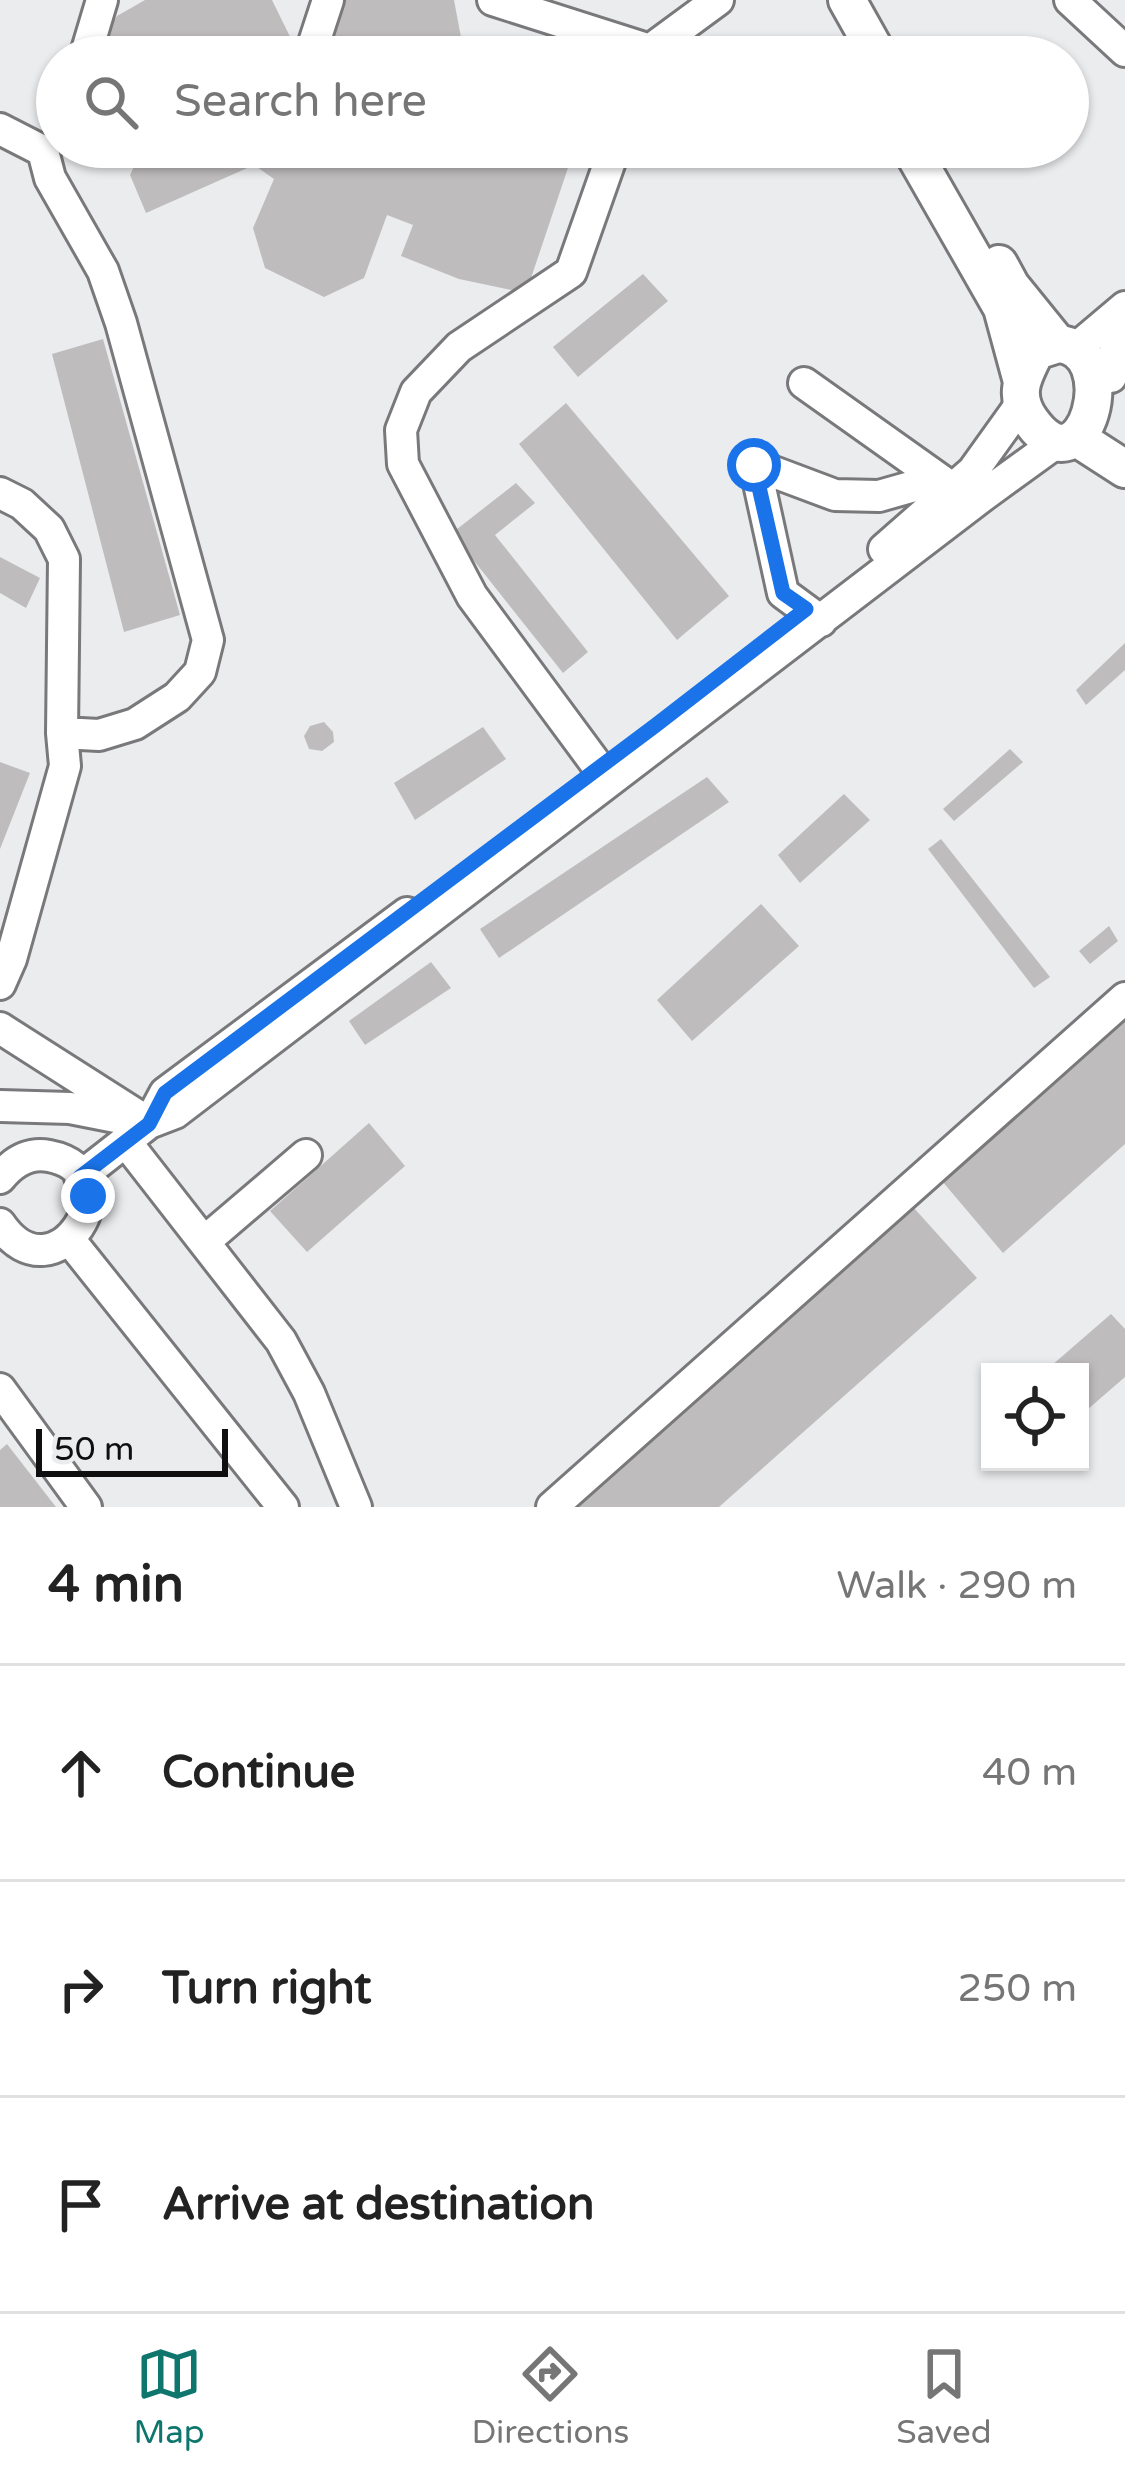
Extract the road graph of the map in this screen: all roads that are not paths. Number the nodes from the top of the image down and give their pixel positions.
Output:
1 (102, 0) edge
2 (328, 0) edge
3 (493, 0) edge
4 (718, 0) edge
5 (826, 0) edge
6 (847, 0) edge
7 (1070, 0) edge
8 (91, 36) edge
9 (316, 36) edge
10 (598, 36) edge
11 (670, 36) edge
12 (846, 36) edge
13 (868, 36) edge
14 (1125, 51) edge
15 (0, 129) edge
16 (36, 140) edge
17 (50, 168) edge
18 (608, 168) edge
19 (922, 168) edge
20 (944, 168) edge
21 (1125, 307) edge
22 (1125, 338) edge
23 (1069, 344) junction
24 (1111, 377) junction
25 (803, 383) dead end
26 (1021, 391) junction
27 (1091, 438) edge
28 (1125, 469) edge
29 (946, 484) junction
30 (0, 493) edge
31 (814, 615) junction
32 (62, 733) junction
33 (599, 768) junction
34 (0, 984) edge
35 (1125, 998) edge
36 (0, 1028) edge
37 (0, 1106) edge
38 (137, 1133) junction
39 (306, 1155) dead end
40 (80, 1177) junction
41 (0, 1178) edge
42 (0, 1227) edge
43 (69, 1239) junction
44 (204, 1243) junction
45 (3, 1398) edge
46 (86, 1507) edge
47 (283, 1507) edge
48 (356, 1507) edge
49 (552, 1507) edge

1 - 8 street
2 - 9 street
3 - 10 street
4 - 11 street
5 - 12 street
6 - 13 street
7 - 14 street
15 - 16 street
17 - 32 street
18 - 33 street
19 - 26 street
20 - 23 street
21 - 23 street
22 - 24 street
23 - 24 street
23 - 26 street
24 - 27 street
25 - 29 street
26 - 27 street
26 - 29 street
27 - 28 street
27 - 31 street
29 - 31 street
29 - 31 street
30 - 32 street
31 - 33 street
31 - 38 street
32 - 34 street
33 - 38 street
35 - 49 street
36 - 38 street
37 - 38 street
38 - 40 street
38 - 44 street
39 - 44 street
40 - 41 street
40 - 43 street
42 - 43 street
43 - 47 street
44 - 48 street
45 - 46 street

